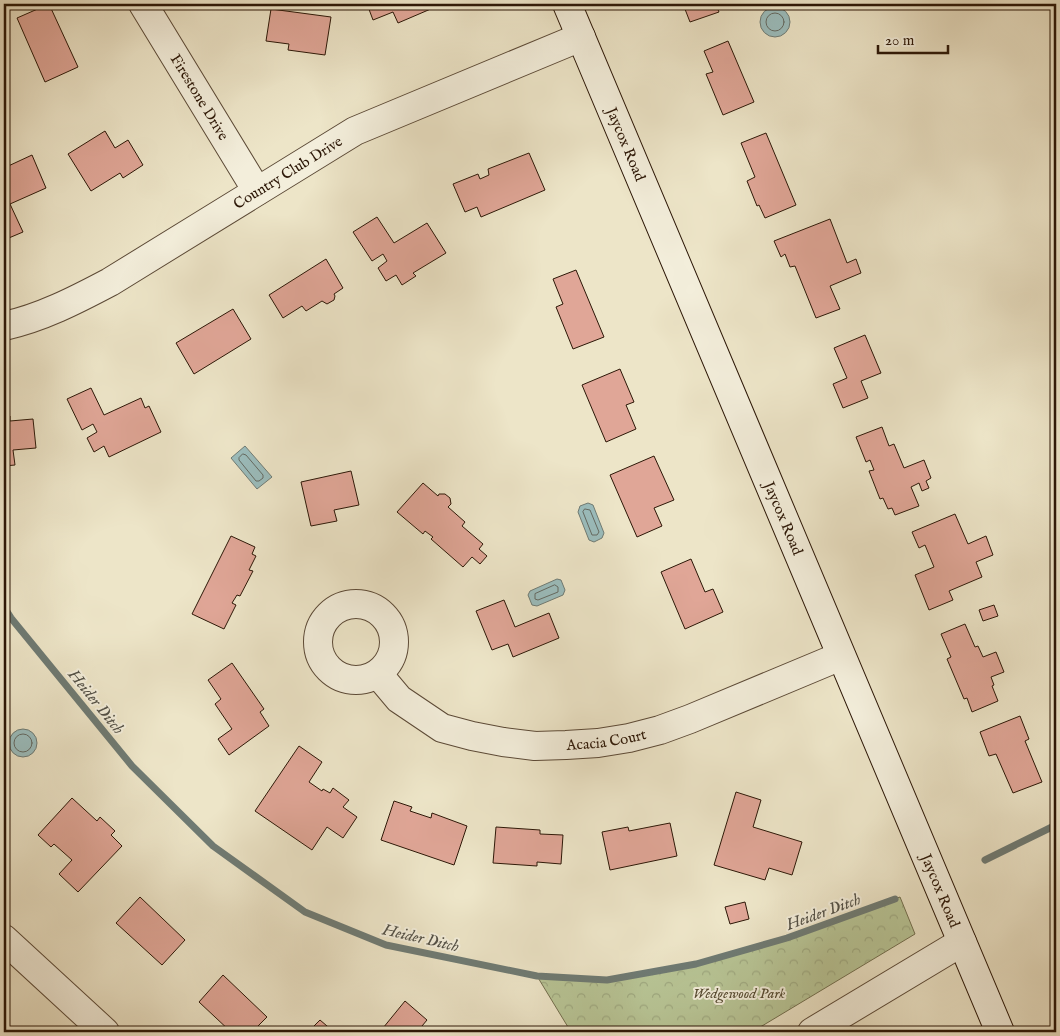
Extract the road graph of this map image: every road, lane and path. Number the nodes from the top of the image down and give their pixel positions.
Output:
1 (142, 4) edge
2 (567, 4) edge
3 (581, 37) junction
4 (257, 191) junction
5 (4, 326) edge
6 (841, 656) junction
7 (378, 674) dead end
8 (4, 939) edge
9 (962, 942) junction
10 (105, 1032) edge
11 (812, 1032) edge
12 (1000, 1032) edge

1 - 4 street, Firestone Drive
2 - 3 street, Jaycox Road
3 - 4 street, Country Club Drive
3 - 6 street, Jaycox Road
4 - 5 street, Country Club Drive
6 - 7 street, Acacia Court
6 - 9 street, Jaycox Road
8 - 10 street
9 - 11 street
9 - 12 street, Jaycox Road

